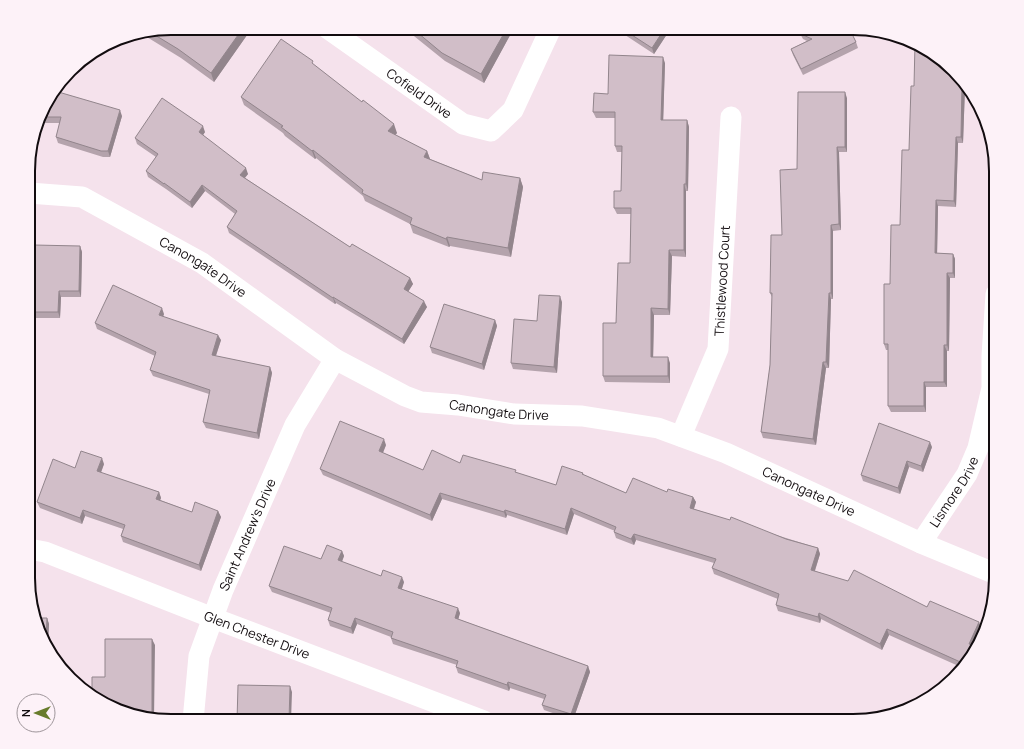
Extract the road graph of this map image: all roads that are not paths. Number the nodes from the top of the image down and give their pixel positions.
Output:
1 (337, 35) edge
2 (548, 35) edge
3 (731, 117) dead end
4 (35, 193) edge
5 (334, 359) junction
6 (989, 401) edge
7 (681, 436) junction
8 (921, 543) junction
9 (35, 550) edge
10 (989, 571) edge
11 (213, 618) junction
12 (194, 714) edge
13 (466, 714) edge

1 - 2 street, Cofield Drive
3 - 7 street, Thistlewood Court
4 - 5 street, Canongate Drive
5 - 7 street, Canongate Drive
5 - 11 street, Saint Andrew's Drive
6 - 8 street, Lismore Drive
7 - 8 street, Canongate Drive
8 - 10 street, Canongate Drive
9 - 11 street, Glen Chester Drive
11 - 12 street, Saint Andrew's Drive
11 - 13 street, Glen Chester Drive

